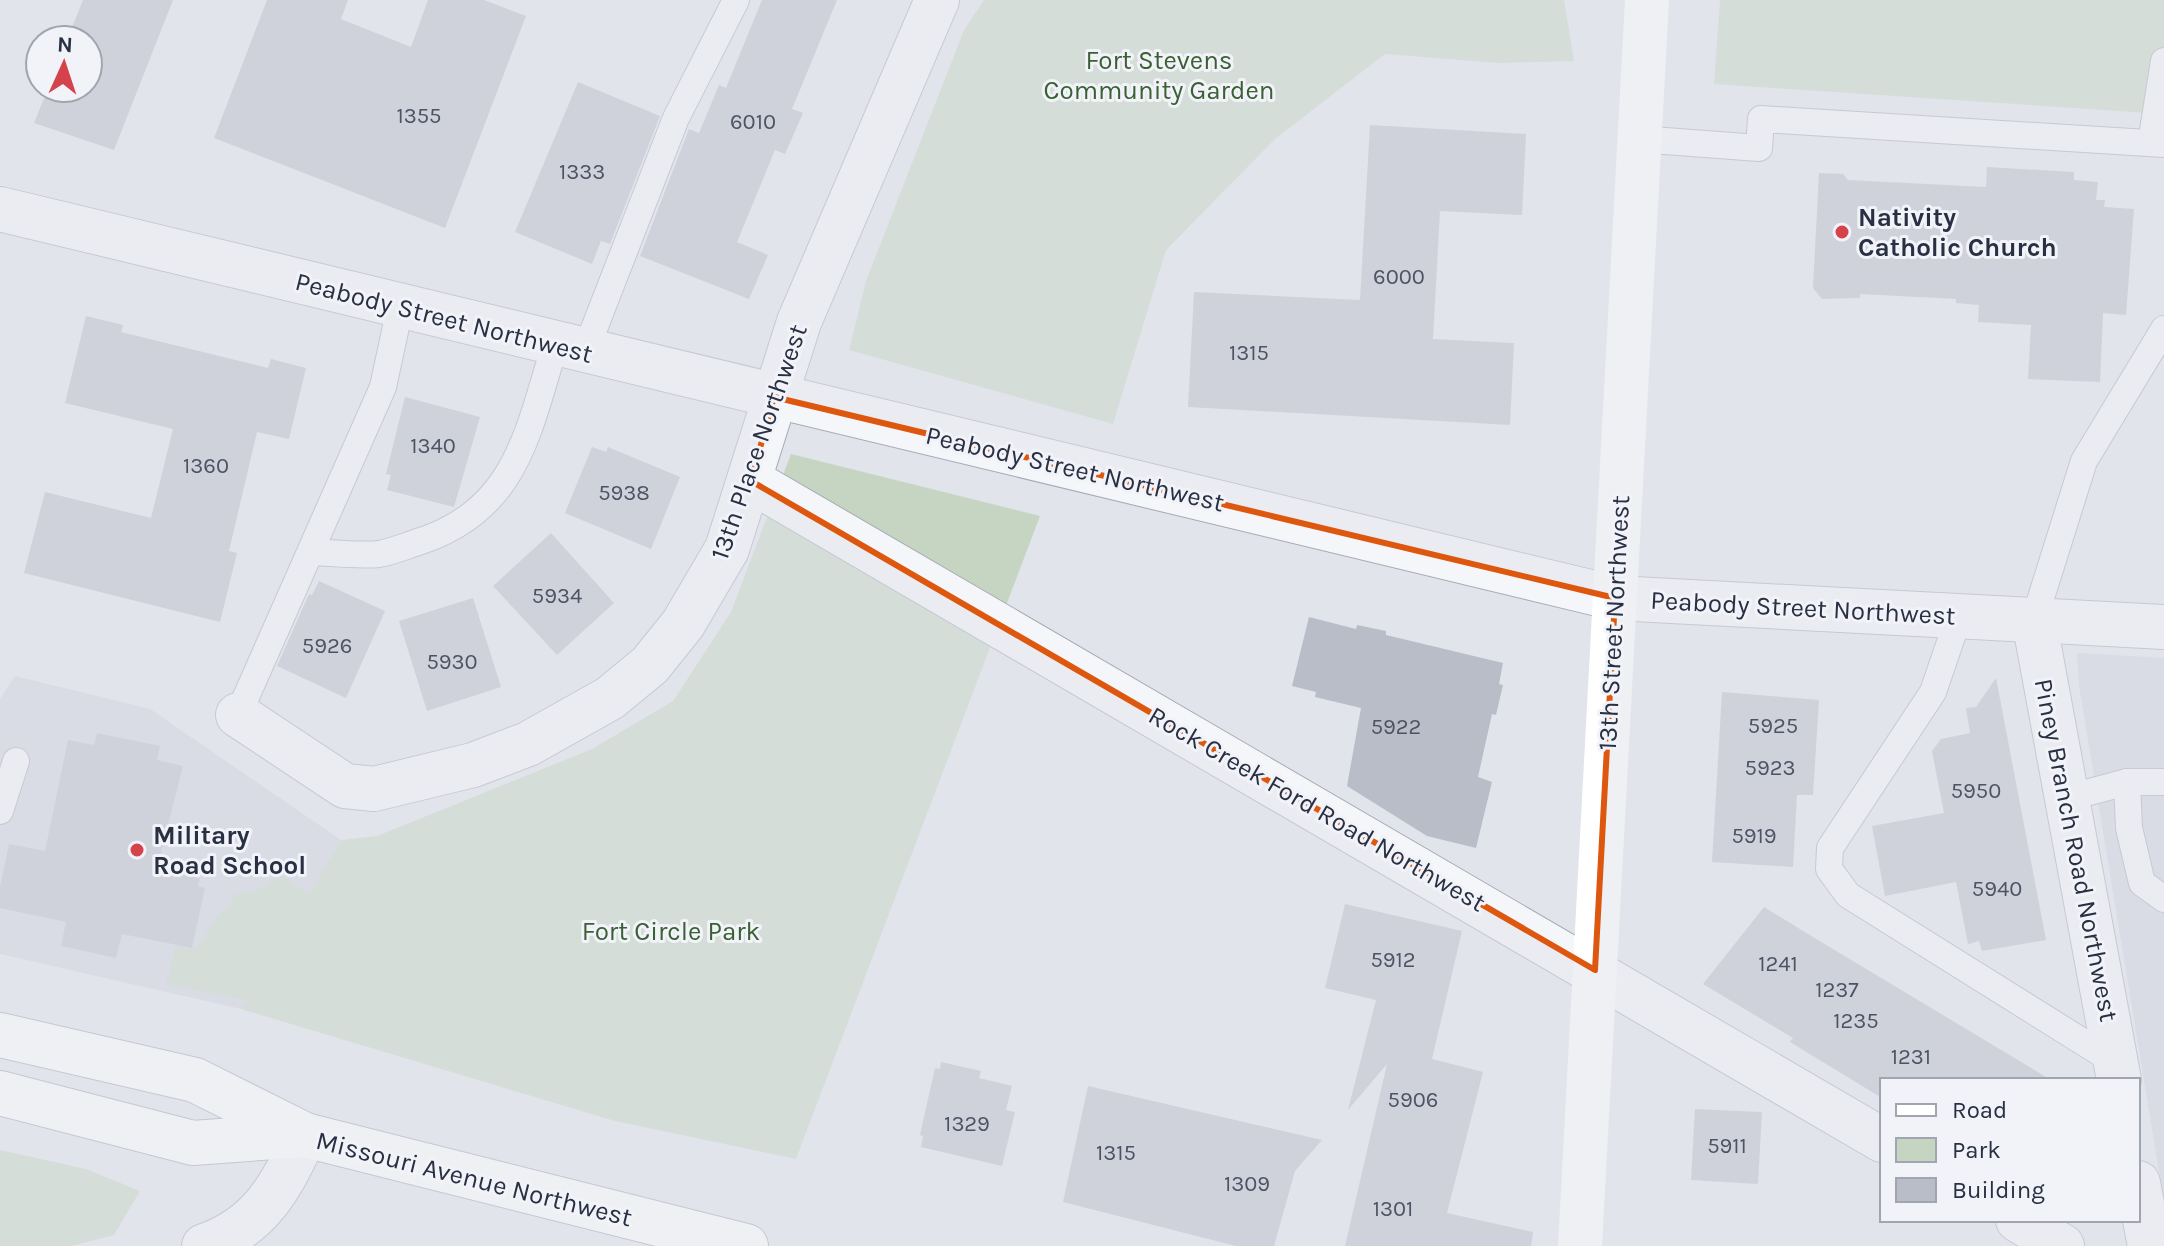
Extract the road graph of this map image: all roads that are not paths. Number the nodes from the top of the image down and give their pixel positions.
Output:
1 (736, 0) edge
2 (937, 0) edge
3 (1647, 0) edge
4 (2164, 61) edge
5 (1638, 139) junction
6 (2157, 144) edge
7 (0, 209) edge
8 (400, 308) junction
9 (2164, 329) edge
10 (570, 349) junction
11 (774, 397) junction
12 (751, 481) junction
13 (312, 552) junction
14 (1615, 598) junction
15 (1959, 616) junction
16 (2034, 620) junction
17 (2164, 627) edge
18 (238, 715) joint
19 (16, 761) dead end
20 (2127, 782) junction
21 (2164, 782) edge
22 (2067, 798) junction
23 (0, 811) edge
24 (2164, 899) edge
25 (1595, 970) junction
26 (0, 1035) edge
27 (2117, 1071) edge
28 (0, 1093) edge
29 (305, 1135) junction
30 (1880, 1139) edge
31 (2140, 1194) edge
32 (2021, 1222) edge
33 (204, 1246) edge
34 (746, 1246) edge
35 (1580, 1246) edge
36 (2062, 1246) edge
37 (2150, 1246) edge

1 - 10 lane
2 - 11 street, 13th Place Northwest
3 - 5 street, 13th Street Northwest
4 - 6 lane
5 - 6 lane
5 - 14 street, 13th Street Northwest
7 - 8 street, Peabody Street Northwest
8 - 10 street, Peabody Street Northwest
8 - 13 lane
9 - 16 lane
10 - 11 street, Peabody Street Northwest
10 - 13 lane
11 - 12 street, 13th Place Northwest
11 - 14 street, Peabody Street Northwest
12 - 18 street, 13th Place Northwest
12 - 25 street, Rock Creek Ford Road Northwest
13 - 18 lane
14 - 15 street, Peabody Street Northwest
14 - 25 street, 13th Street Northwest
15 - 16 street, Peabody Street Northwest
15 - 27 lane
16 - 17 street, Peabody Street Northwest
16 - 22 street, Piney Branch Road Northwest
19 - 23 lane
20 - 21 lane
20 - 22 lane
20 - 24 lane
22 - 27 street, Piney Branch Road Northwest
25 - 30 street, Rock Creek Ford Road Northwest
25 - 35 street, 13th Street Northwest
26 - 29 street
28 - 29 street
29 - 33 street, Missouri Avenue Northwest
29 - 34 street, Missouri Avenue Northwest
31 - 37 street
32 - 36 street

